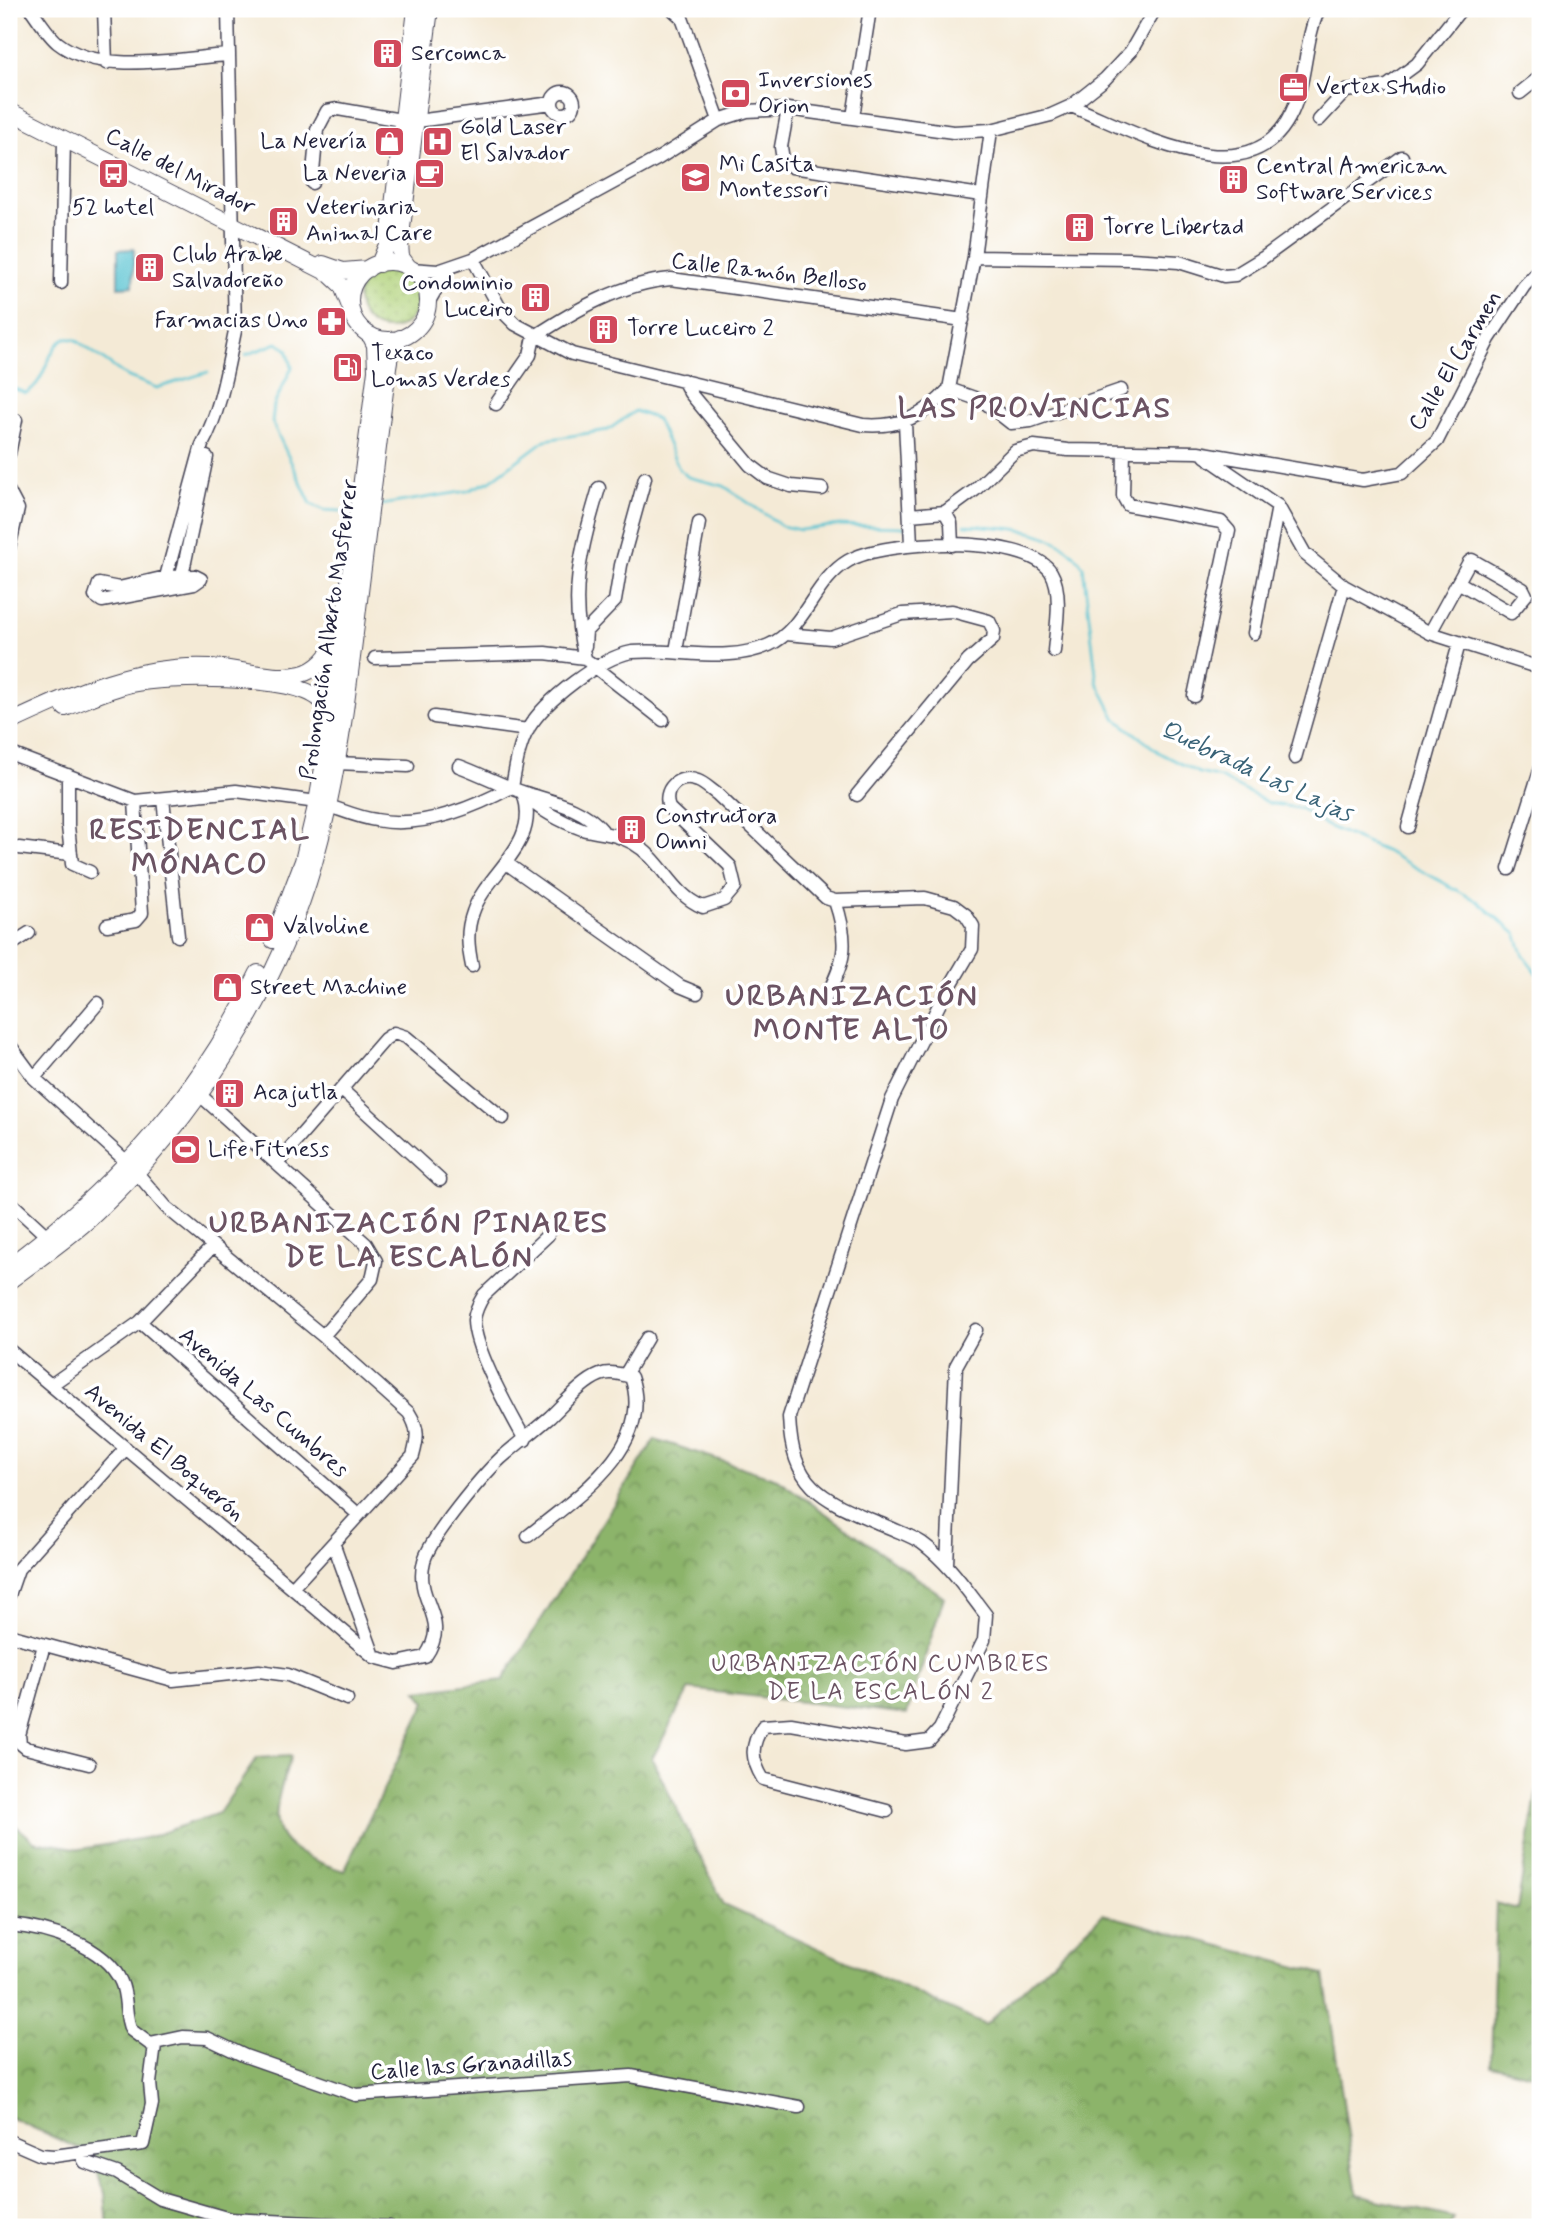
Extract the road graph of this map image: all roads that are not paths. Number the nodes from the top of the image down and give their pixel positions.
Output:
1 (31, 9) edge
2 (104, 9) edge
3 (228, 9) edge
4 (416, 9) edge
5 (430, 9) edge
6 (672, 9) edge
7 (870, 9) edge
8 (1155, 9) edge
9 (1319, 9) edge
10 (1461, 9) edge
11 (228, 55) junction
12 (106, 63) junction
13 (1539, 80) edge
14 (1520, 93) dead end
15 (552, 103) dead end
16 (9, 104) edge
17 (1071, 106) junction
18 (788, 109) junction
19 (9, 111) edge
20 (853, 117) junction
21 (409, 120) junction
22 (719, 120) junction
23 (1319, 120) dead end
24 (991, 130) junction
25 (64, 140) junction
26 (1402, 156) dead end
27 (312, 183) dead end
28 (981, 195) junction
29 (232, 221) junction
30 (974, 257) junction
31 (473, 259) junction
32 (374, 267) junction
33 (410, 269) junction
34 (447, 270) junction
35 (1540, 270) edge
36 (61, 283) dead end
37 (428, 303) junction
38 (351, 309) junction
39 (963, 320) junction
40 (370, 335) junction
41 (534, 337) junction
42 (400, 338) junction
43 (683, 380) junction
44 (949, 389) junction
45 (1121, 390) dead end
46 (496, 404) dead end
47 (16, 420) dead end
48 (905, 423) junction
49 (210, 429) junction
50 (1124, 451) junction
51 (1198, 452) junction
52 (9, 454) edge
53 (645, 478) dead end
54 (599, 488) dead end
55 (822, 489) dead end
56 (9, 492) edge
57 (1278, 506) junction
58 (944, 512) junction
59 (910, 515) junction
60 (699, 523) dead end
61 (911, 544) junction
62 (952, 545) junction
63 (9, 548) edge
64 (182, 576) junction
65 (166, 578) junction
66 (1458, 582) junction
67 (1344, 586) junction
68 (1254, 633) dead end
69 (1430, 633) junction
70 (786, 634) junction
71 (341, 637) junction
72 (1459, 644) junction
73 (676, 651) junction
74 (1054, 651) dead end
75 (375, 659) dead end
76 (589, 662) junction
77 (1540, 668) edge
78 (1194, 695) dead end
79 (434, 717) dead end
80 (663, 720) dead end
81 (9, 723) edge
82 (331, 723) junction
83 (528, 730) junction
84 (9, 734) edge
85 (9, 753) edge
86 (1295, 758) dead end
87 (336, 763) junction
88 (408, 766) dead end
89 (459, 766) dead end
90 (1540, 770) edge
91 (68, 775) junction
92 (517, 790) junction
93 (857, 794) dead end
94 (163, 799) junction
95 (135, 801) junction
96 (323, 804) junction
97 (1408, 827) dead end
98 (19, 848) dead end
99 (71, 854) junction
100 (506, 863) junction
101 (1509, 869) dead end
102 (90, 872) dead end
103 (835, 901) junction
104 (107, 925) dead end
105 (29, 933) dead end
106 (178, 936) dead end
107 (9, 946) edge
108 (472, 966) dead end
109 (697, 993) dead end
110 (824, 1001) dead end
111 (98, 1003) dead end
112 (9, 1044) edge
113 (34, 1078) junction
114 (342, 1090) junction
115 (200, 1095) junction
116 (503, 1118) dead end
117 (277, 1163) junction
118 (132, 1168) junction
119 (440, 1180) dead end
120 (9, 1201) edge
121 (548, 1235) dead end
122 (48, 1237) junction
123 (214, 1246) junction
124 (9, 1266) edge
125 (9, 1281) edge
126 (140, 1322) junction
127 (976, 1330) dead end
128 (323, 1336) junction
129 (647, 1338) dead end
130 (11, 1356) edge
131 (625, 1375) junction
132 (51, 1385) junction
133 (526, 1440) junction
134 (126, 1448) junction
135 (359, 1515) junction
136 (528, 1536) dead end
137 (334, 1545) junction
138 (947, 1564) junction
139 (292, 1588) junction
140 (9, 1595) edge
141 (9, 1635) edge
142 (44, 1646) junction
143 (374, 1657) junction
144 (347, 1699) dead end
145 (89, 1764) dead end
146 (887, 1811) dead end
147 (9, 1926) edge
148 (155, 2045) junction
149 (799, 2107) dead end
150 (9, 2141) edge
151 (81, 2152) junction
152 (389, 2227) edge

1 - 12 street
2 - 12 street
3 - 11 street
4 - 21 main road
5 - 21 main road
6 - 22 street
7 - 20 street
8 - 17 street
9 - 17 street
10 - 23 street
11 - 12 street
11 - 29 street
13 - 14 street
15 - 21 street
16 - 29 main road, Calle del Mirador
17 - 24 street
18 - 20 street
18 - 22 street
18 - 28 street
19 - 25 main road, Calle del Mirador
20 - 24 street
21 - 27 street
21 - 32 main road
21 - 33 main road
22 - 31 street
24 - 28 street
25 - 29 main road, Calle del Mirador
25 - 36 street
26 - 30 street
28 - 30 street
29 - 32 main road, Calle del Mirador
29 - 38 main road, Calle del Mirador
29 - 49 street
30 - 39 street
31 - 34 street
31 - 41 street
32 - 33 main road
32 - 38 main road
33 - 34 street
33 - 37 main road
34 - 37 street
35 - 51 street, Calle El Carmen
37 - 42 main road
38 - 40 main road
39 - 41 street, Calle Ramón Belloso
39 - 44 street
40 - 42 main road
40 - 71 main road, Prolongación Alberto Masferrer
41 - 43 street
41 - 46 street
42 - 87 main road, Prolongación Alberto Masferrer
43 - 48 street
43 - 55 street
44 - 45 street
44 - 48 street
47 - 52 street
48 - 59 street
49 - 64 street
49 - 65 street
50 - 51 street, Calle El Carmen
50 - 58 street, Calle El Carmen
50 - 78 street
51 - 57 street
53 - 76 street
54 - 76 street
56 - 63 street
57 - 67 street
57 - 68 street
58 - 59 street
58 - 62 street
59 - 61 street
60 - 73 street
61 - 62 street
61 - 70 street
62 - 74 street
64 - 65 street
64 - 65 street
66 - 66 street
66 - 69 street
67 - 69 street
67 - 86 street
69 - 72 street
70 - 73 street
70 - 93 street
71 - 81 main road
71 - 82 main road, Prolongación Alberto Masferrer
72 - 77 street
72 - 97 street
73 - 76 street
75 - 76 street
76 - 80 street
76 - 83 street
79 - 83 street
82 - 84 main road
82 - 96 main road, Prolongación Alberto Masferrer
83 - 92 street
85 - 91 street
87 - 88 street
87 - 96 main road, Prolongación Alberto Masferrer
89 - 92 street
90 - 101 street
91 - 95 street
91 - 99 street
92 - 96 street
92 - 100 street
92 - 103 street
94 - 95 street
94 - 96 street
94 - 106 street
95 - 104 street
96 - 115 main road, Prolongación Alberto Masferrer
96 - 118 main road, Prolongación Alberto Masferrer
98 - 99 street
99 - 102 street
100 - 108 street
100 - 109 street
103 - 110 street
103 - 138 street
105 - 107 street
111 - 113 street
112 - 113 street
113 - 118 street
114 - 116 street
114 - 117 street
114 - 119 street
115 - 117 street
115 - 118 main road, Prolongación Alberto Masferrer
117 - 128 street
118 - 122 main road, Prolongación Alberto Masferrer
118 - 123 street
118 - 125 main road, Prolongación Alberto Masferrer
120 - 122 street
121 - 133 street
122 - 124 main road, Prolongación Alberto Masferrer
123 - 126 street
123 - 128 street
126 - 132 street
126 - 135 street, Avenida Las Cumbres
127 - 138 street
128 - 135 street
129 - 131 street
130 - 132 street, Avenida El Boquerón
131 - 133 street
131 - 136 street
132 - 134 street, Avenida El Boquerón
133 - 143 street
134 - 139 street, Avenida El Boquerón
134 - 140 street
135 - 137 street
137 - 139 street
137 - 143 street
138 - 146 street
139 - 143 street, Avenida El Boquerón
141 - 142 street
142 - 144 street
142 - 145 street
147 - 148 street
148 - 149 street, Calle las Granadillas
148 - 151 street
150 - 151 street
151 - 152 street

